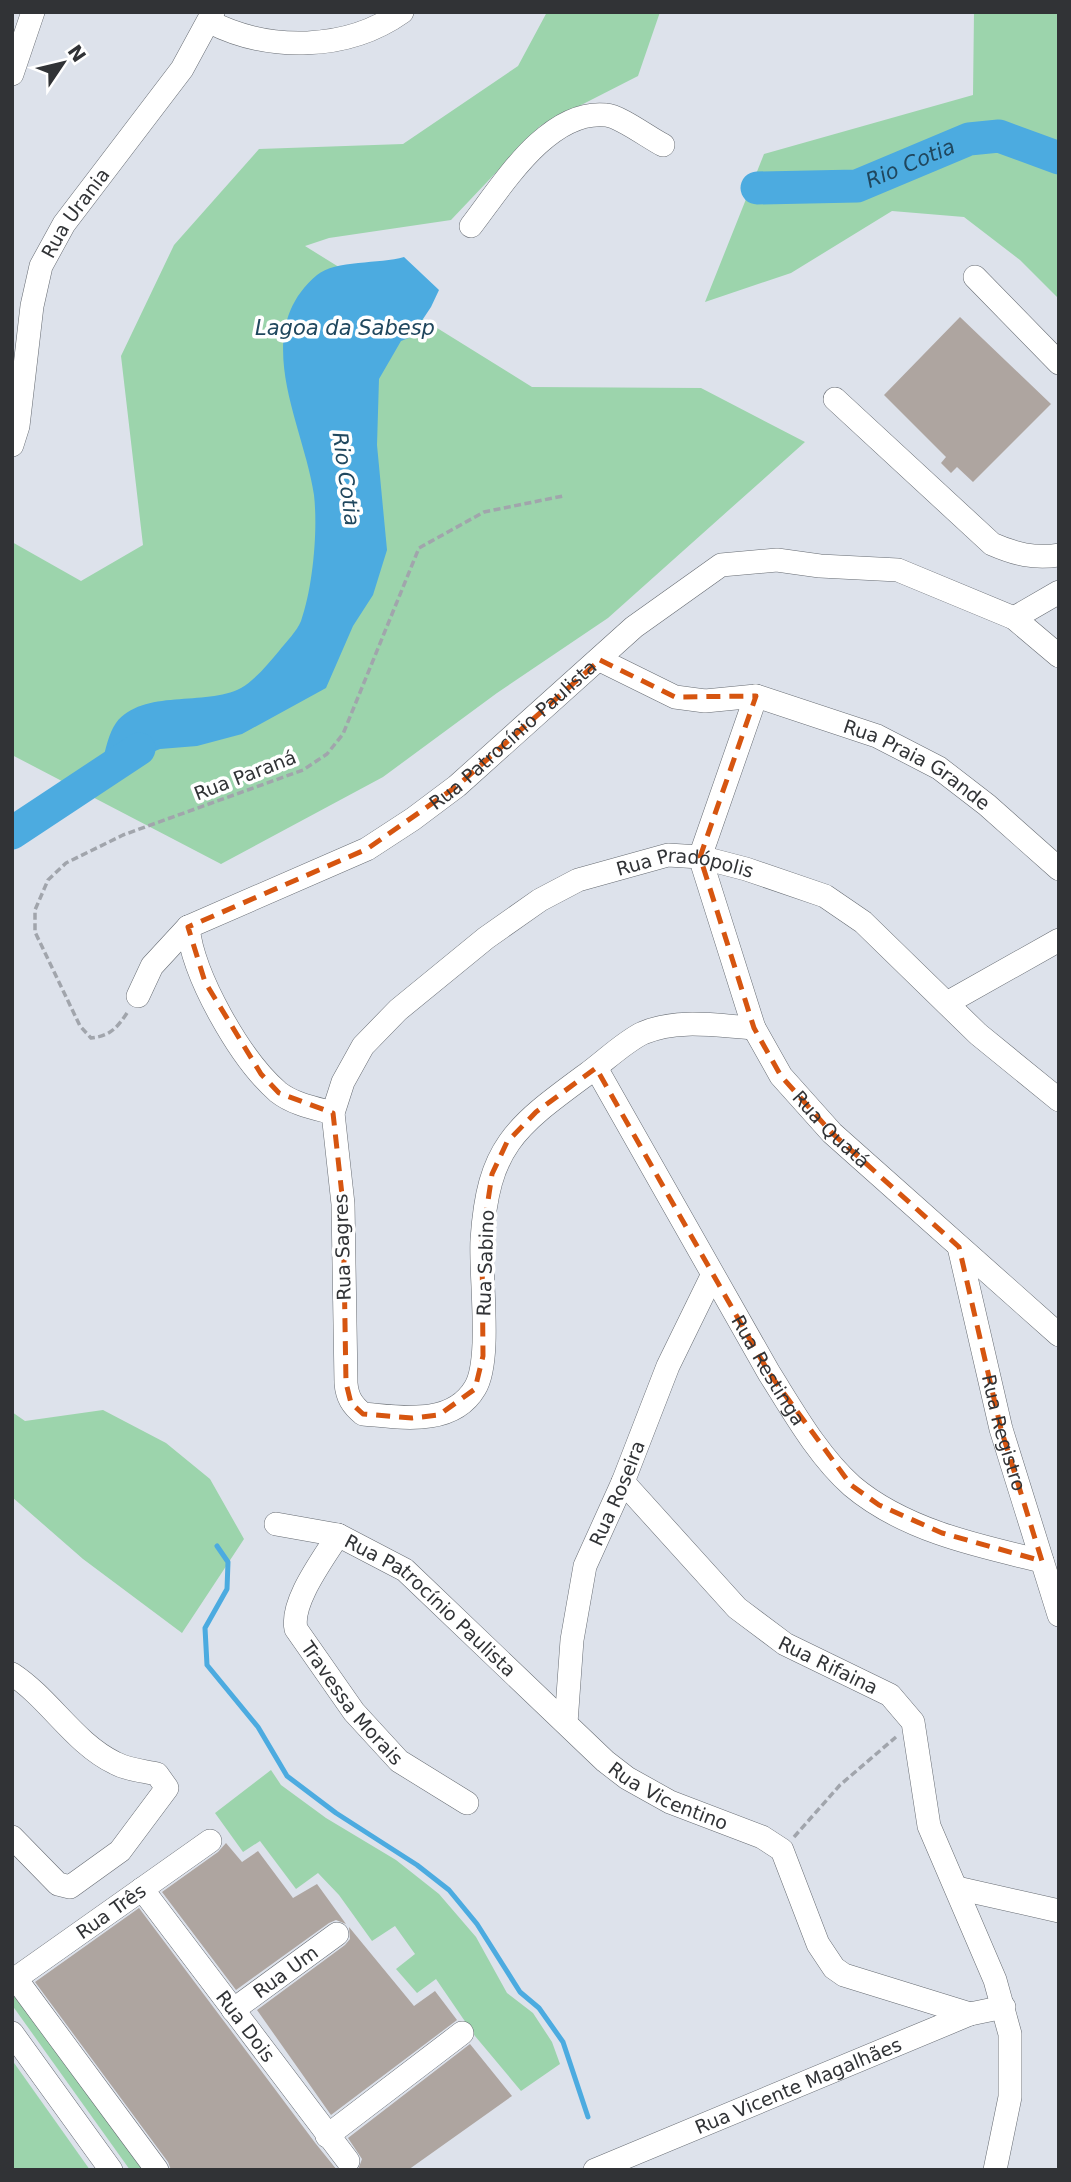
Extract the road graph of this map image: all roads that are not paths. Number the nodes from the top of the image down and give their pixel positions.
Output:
1 (33, 12) edge
2 (402, 12) edge
3 (211, 17) edge
4 (12, 74) edge
5 (663, 145) dead end
6 (471, 226) dead end
7 (975, 277) dead end
8 (1059, 363) edge
9 (835, 399) dead end
10 (12, 445) edge
11 (1059, 555) edge
12 (1059, 592) edge
13 (1014, 618) junction
14 (1059, 656) edge
15 (600, 660) junction
16 (756, 696) junction
17 (699, 857) junction
18 (1059, 869) edge
19 (188, 927) junction
20 (1059, 940) edge
21 (138, 996) road end
22 (947, 1003) junction
23 (754, 1028) junction
24 (596, 1068) junction
25 (1059, 1100) edge
26 (333, 1113) junction
27 (959, 1247) junction
28 (712, 1276) junction
29 (1059, 1335) edge
30 (346, 1383) joint
31 (623, 1482) junction
32 (276, 1524) dead end
33 (338, 1535) junction
34 (1042, 1561) junction
35 (1059, 1615) edge
36 (12, 1675) edge
37 (566, 1723) junction
38 (467, 1803) dead end
39 (12, 1837) edge
40 (210, 1841) dead end
41 (957, 1888) junction
42 (142, 1889) junction
43 (1059, 1911) edge
44 (337, 1934) dead end
45 (14, 1980) edge
46 (1004, 2007) junction
47 (233, 2010) junction
48 (970, 2014) junction
49 (12, 2033) edge
50 (462, 2033) dead end
51 (327, 2136) junction
52 (348, 2161) dead end
53 (111, 2170) edge
54 (156, 2170) edge
55 (595, 2170) edge
56 (995, 2170) edge

1 - 4 street
2 - 3 street
3 - 10 street, Rua Urania
5 - 6 street
7 - 8 street
9 - 11 street
12 - 13 street
13 - 14 street, Rua Patrocínio Paulista
13 - 15 street, Rua Patrocínio Paulista
15 - 16 street, Rua Praia Grande
15 - 19 street, Rua Patrocínio Paulista
16 - 17 street
16 - 18 street, Rua Praia Grande
17 - 22 street, Rua Pradópolis
17 - 23 street, Rua Quatá
17 - 26 street, Rua Pradópolis
19 - 21 street
19 - 26 street
20 - 22 street
22 - 25 street, Rua Pradópolis
23 - 24 street, Rua Sabino
23 - 27 street, Rua Quatá
24 - 28 street, Rua Restinga
24 - 30 street, Rua Sabino
26 - 30 street, Rua Sagres
27 - 29 street, Rua Quatá
27 - 34 street, Rua Registro
28 - 31 street, Rua Roseira
28 - 34 street, Rua Restinga
31 - 37 street, Rua Roseira
31 - 41 street, Rua Rifaina
32 - 33 street, Rua Patrocínio Paulista
33 - 37 street, Rua Patrocínio Paulista
33 - 38 street, Travessa Morais
34 - 35 street, Rua Registro
36 - 39 street
37 - 48 street, Rua Vicentino
40 - 42 street, Rua Três
41 - 43 street
41 - 46 street
42 - 45 street, Rua Três
42 - 47 street, Rua Dois
44 - 47 street, Rua Um
45 - 54 street
46 - 48 street, Rua Vicente Magalhães
46 - 56 street
47 - 51 street, Rua Dois
48 - 55 street, Rua Vicente Magalhães
49 - 53 street
50 - 51 street
51 - 52 street, Rua Dois

